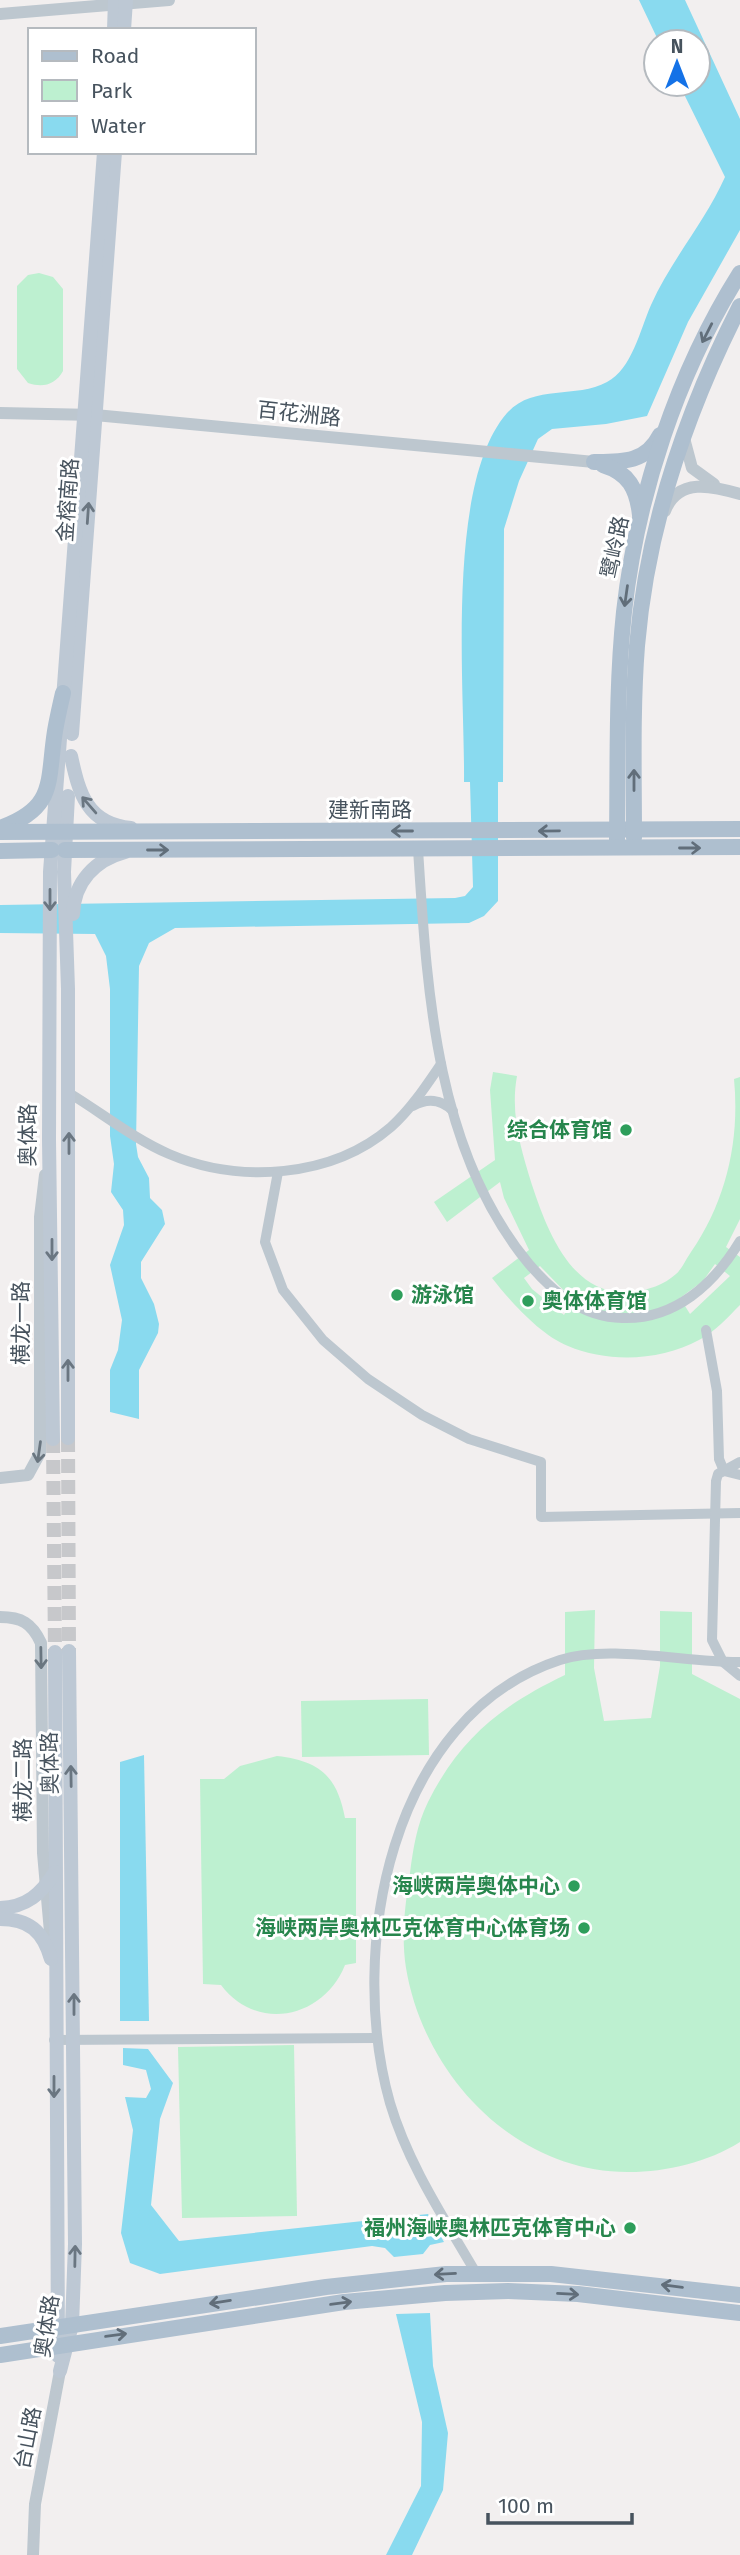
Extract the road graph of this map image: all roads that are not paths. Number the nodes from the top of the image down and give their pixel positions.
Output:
1 (169, 0) edge
2 (120, 2) edge
3 (0, 14) edge
4 (114, 28) edge
5 (124, 28) edge
6 (104, 154) edge
7 (115, 154) edge
8 (740, 273) edge
9 (740, 306) edge
10 (675, 406) junction
11 (0, 413) edge
12 (89, 414) junction
13 (683, 433) junction
14 (594, 462) junction
15 (735, 493) edge
16 (640, 522) junction
17 (649, 561) junction
18 (63, 693) junction
19 (71, 757) junction
20 (740, 829) edge
21 (0, 830) edge
22 (626, 830) junction
23 (60, 832) junction
24 (174, 832) junction
25 (617, 848) junction
26 (634, 848) junction
27 (740, 848) edge
28 (418, 849) junction
29 (59, 850) junction
30 (131, 850) junction
31 (0, 851) edge
32 (68, 989) junction
33 (441, 1064) junction
34 (69, 1093) junction
35 (409, 1108) junction
36 (454, 1114) junction
37 (49, 1140) junction
38 (278, 1172) junction
39 (740, 1241) edge
40 (706, 1329) dead end
41 (740, 1462) edge
42 (724, 1471) junction
43 (740, 1475) edge
44 (0, 1478) edge
45 (740, 1513) edge
46 (715, 1515) junction
47 (0, 1617) edge
48 (723, 1662) junction
49 (740, 1662) edge
50 (740, 1676) edge
51 (55, 1872) junction
52 (46, 1885) junction
53 (0, 1908) edge
54 (0, 1919) edge
55 (54, 1970) junction
56 (375, 2038) junction
57 (54, 2040) junction
58 (74, 2040) junction
59 (476, 2273) junction
60 (740, 2295) edge
61 (740, 2313) edge
62 (64, 2326) junction
63 (0, 2336) edge
64 (62, 2344) junction
65 (0, 2355) edge
66 (61, 2371) joint
67 (33, 2555) edge

1 - 2 street
2 - 3 street
2 - 4 main road
2 - 5 main road
6 - 12 main road, 金榕南路
7 - 12 main road, 金榕南路
8 -> 10 main road, 鹭岭路
9 - 13 main road, 鹭岭路
10 - 14 main road
10 - 16 main road, 鹭岭路
11 - 12 street, 百花洲路
12 - 14 street, 百花洲路
12 - 18 main road, 金榕南路
19 -> 12 main road, 金榕南路
13 - 15 street
13 - 17 main road, 鹭岭路
14 - 16 main road
15 - 17 street
16 -> 22 main road, 鹭岭路
22 -> 17 main road, 鹭岭路
18 - 21 main road
18 - 23 main road, 金榕南路
19 - 23 main road, 金榕南路
24 -> 19 main road
20 - 22 main road, 建新南路
21 - 23 main road, 建新南路
22 -> 24 main road, 建新南路
22 - 25 main road, 鹭岭路
22 - 26 main road, 鹭岭路
23 - 24 main road, 建新南路
23 - 29 main road, 奥体路
25 - 26 main road, 建新南路
25 - 28 main road, 建新南路
26 -> 27 main road, 建新南路
30 -> 28 main road, 建新南路
28 - 33 street
29 - 30 main road, 建新南路
29 - 31 main road, 建新南路
29 - 32 main road, 奥体路
29 -> 37 main road, 奥体路
30 - 32 main road
32 - 34 main road, 奥体路
33 - 35 street
33 - 36 street
37 -> 34 main road, 奥体路
34 - 38 street
35 - 36 street
35 - 38 street
36 - 39 street
37 -> 44 street, 横龙一路
38 - 46 street
40 - 42 street
41 - 42 street
42 - 43 street
42 - 46 street
45 - 46 street
46 - 48 street
47 -> 52 street, 横龙二路
48 - 49 street
48 - 50 street
48 - 56 street
51 - 52 main road
51 - 55 main road, 奥体路
58 -> 51 main road, 奥体路
52 - 53 main road
52 - 55 street, 横龙二路
54 - 55 main road
55 - 57 main road, 奥体路
56 - 58 street
56 - 59 street
57 - 58 street
57 -> 62 main road, 奥体路
62 -> 58 main road, 奥体路
60 -> 59 main road
59 -> 62 main road
64 -> 61 main road
62 - 63 main road
62 - 64 main road, 奥体路
64 - 65 main road
64 - 66 main road, 奥体路
66 - 67 street, 台山路

